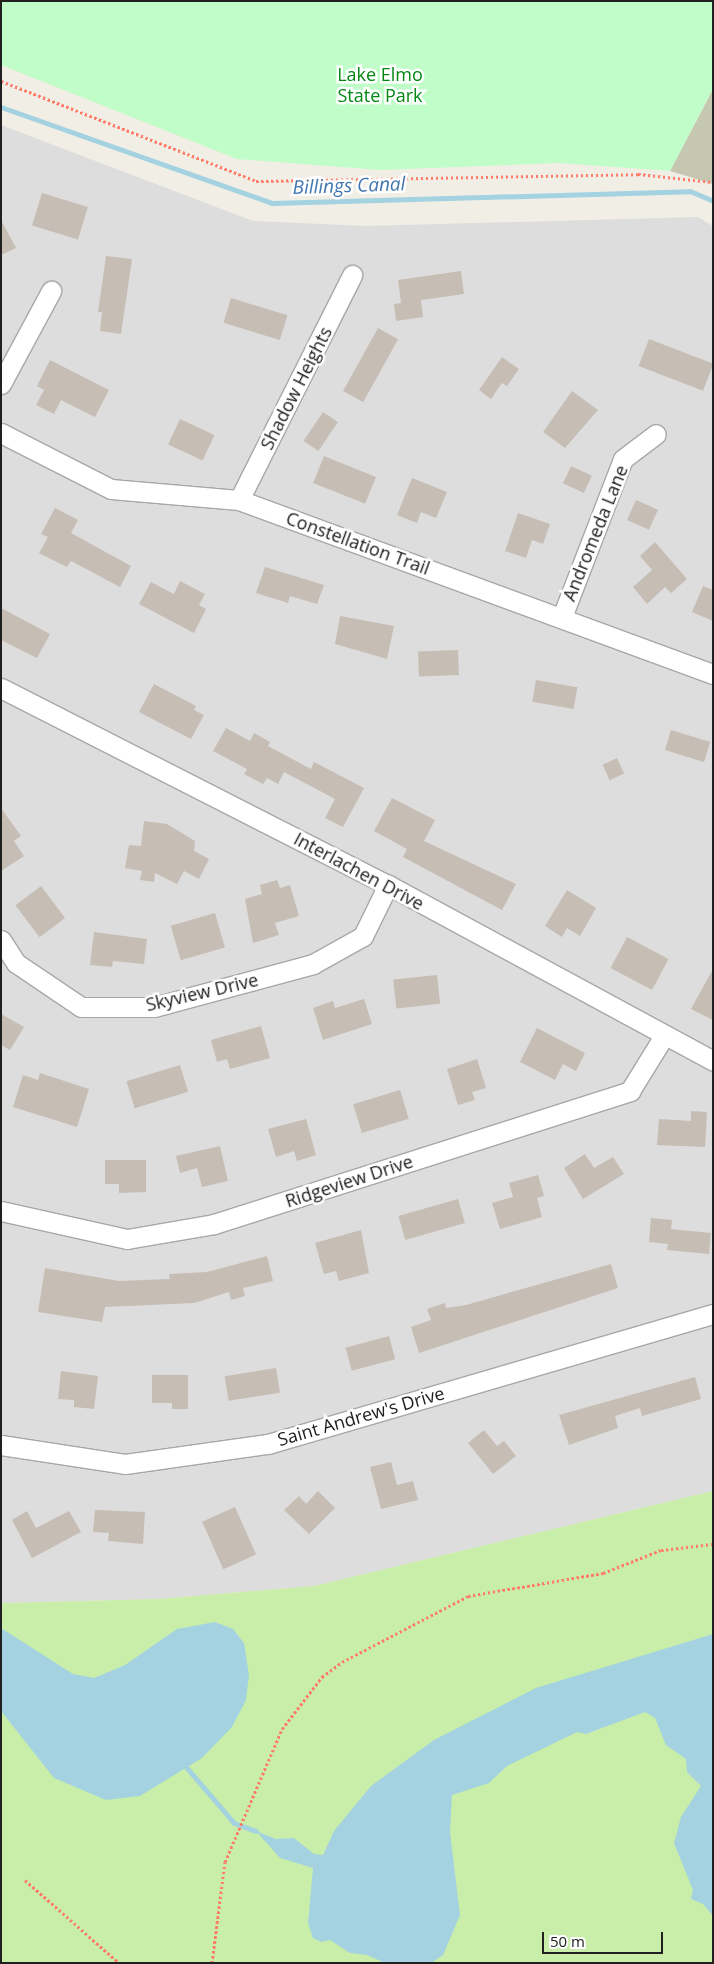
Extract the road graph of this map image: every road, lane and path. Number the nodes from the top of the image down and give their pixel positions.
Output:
1 (1, 81) edge
2 (713, 182) edge
3 (352, 275) dead end
4 (51, 291) dead end
5 (1, 384) edge
6 (1, 433) edge
7 (656, 434) dead end
8 (239, 500) junction
9 (562, 617) junction
10 (713, 674) edge
11 (1, 688) edge
12 (388, 885) junction
13 (1, 940) edge
14 (664, 1036) junction
15 (713, 1061) edge
16 (1, 1211) edge
17 (713, 1314) edge
18 (1, 1445) edge
19 (713, 1544) edge
20 (25, 1880) dead end
21 (120, 1963) edge
22 (212, 1963) edge

1 - 2 path
3 - 8 street, Shadow Heights
4 - 5 street
6 - 8 street, Constellation Trail
7 - 9 street, Andromeda Lane
8 - 9 street, Constellation Trail
9 - 10 street, Constellation Trail
11 - 12 street, Interlachen Drive
12 - 13 street, Skyview Drive
12 - 14 street, Interlachen Drive
14 - 15 street, Interlachen Drive
14 - 16 street, Ridgeview Drive
17 - 18 street, Saint Andrew's Drive
19 - 22 path
20 - 21 path

